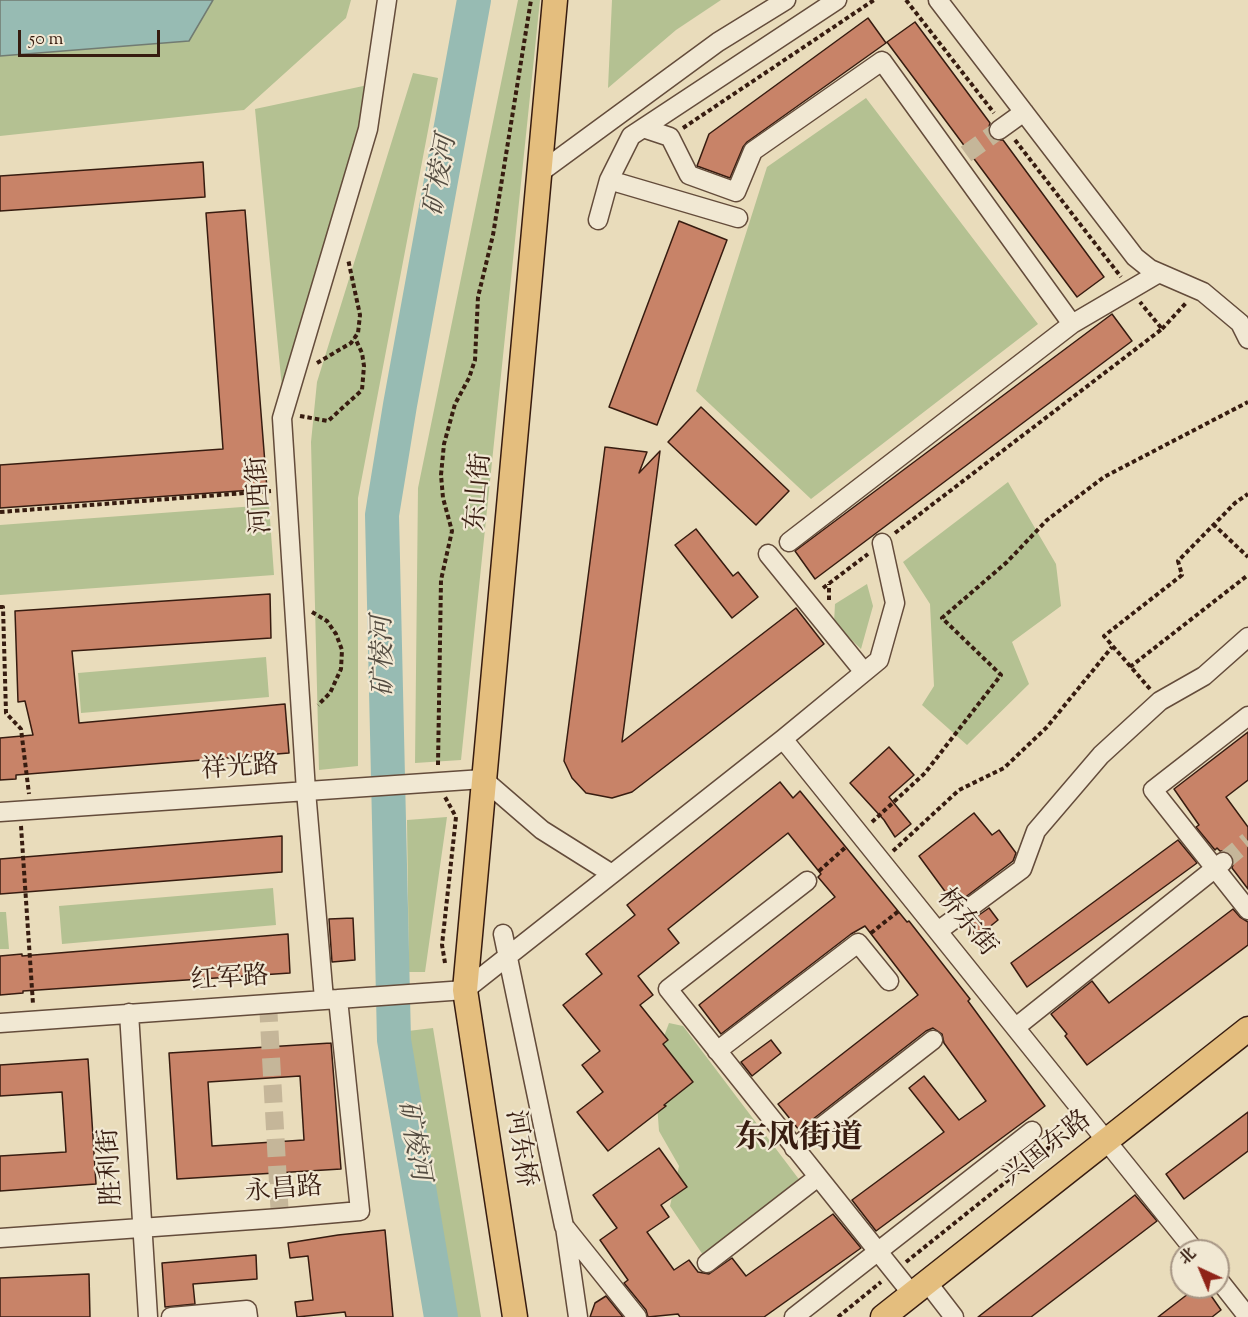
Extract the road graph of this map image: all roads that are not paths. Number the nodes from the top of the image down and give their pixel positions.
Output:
1 (387, 0) edge
2 (555, 0) edge
3 (837, 0) edge
4 (938, 0) edge
5 (782, 2) edge
6 (796, 27) junction
7 (1024, 112) junction
8 (643, 128) junction
9 (1002, 128) tunnel mouth
10 (538, 174) junction
11 (609, 180) junction
12 (738, 218) dead end
13 (598, 220) dead end
14 (1159, 273) junction
15 (1072, 324) junction
16 (1248, 339) edge
17 (789, 542) dead end
18 (882, 543) road end
19 (768, 555) dead end
20 (1248, 636) edge
21 (864, 672) junction
22 (1248, 716) edge
23 (783, 740) junction
24 (483, 779) junction
25 (306, 791) junction
26 (0, 812) edge
27 (1219, 864) junction
28 (612, 874) junction
29 (807, 881) road end
30 (1248, 910) edge
31 (938, 932) junction
32 (502, 934) dead end
33 (507, 956) junction
34 (889, 981) dead end
35 (454, 990) junction
36 (329, 999) junction
37 (129, 1013) junction
38 (0, 1023) edge
39 (1016, 1027) junction
40 (1248, 1029) edge
41 (933, 1040) dead end
42 (717, 1051) junction
43 (1032, 1131) dead end
44 (1107, 1140) junction
45 (794, 1148) junction
46 (818, 1177) junction
47 (564, 1226) junction
48 (143, 1228) junction
49 (0, 1238) edge
50 (1185, 1239) edge
51 (878, 1252) junction
52 (707, 1263) dead end
53 (919, 1288) junction
54 (1230, 1294) edge
55 (148, 1317) edge
56 (171, 1317) edge
57 (248, 1317) edge
58 (515, 1317) edge
59 (578, 1317) edge
60 (637, 1317) edge
61 (794, 1317) edge
62 (883, 1317) edge
63 (954, 1317) edge
64 (1248, 1317) edge

1 - 25 street, 河西街
2 - 10 main road, 东山街
3 - 6 street
4 - 7 street
5 - 6 street
5 - 10 street
6 - 8 street
7 - 9 street
7 - 14 street
8 - 11 street
8 - 15 street
10 - 24 main road, 东山街
11 - 12 street
11 - 13 street
14 - 15 street
14 - 16 street
15 - 17 street
18 - 21 street
19 - 21 street
20 - 31 street
21 - 23 street
22 - 27 street
23 - 28 street
23 - 31 street, 桥东街
24 - 25 street, 祥光路
24 - 28 street
24 - 35 main road, 东山街
25 - 26 street, 祥光路
25 - 36 street, 河西街
27 - 30 street
27 - 39 street
28 - 33 street
29 - 42 street
31 - 39 street, 桥东街
32 - 33 street
33 - 35 street
33 - 47 street
34 - 42 street
35 - 36 street, 红军路
35 - 58 main road, 河东桥
36 - 37 street, 红军路
36 - 48 street, 永昌路
37 - 38 street, 红军路
37 - 48 street, 胜利街
39 - 44 street, 桥东街
40 - 44 main road, 兴国东路
41 - 45 street
42 - 45 street
43 - 51 street
44 - 50 street, 桥东街
44 - 53 main road, 兴国东路
45 - 46 street
46 - 51 street
46 - 52 street
47 - 59 street
47 - 60 street
48 - 49 street, 永昌路
48 - 55 street, 胜利街
51 - 53 street
51 - 61 street
53 - 62 main road, 兴国东路
53 - 63 street
54 - 64 street
56 - 57 street

